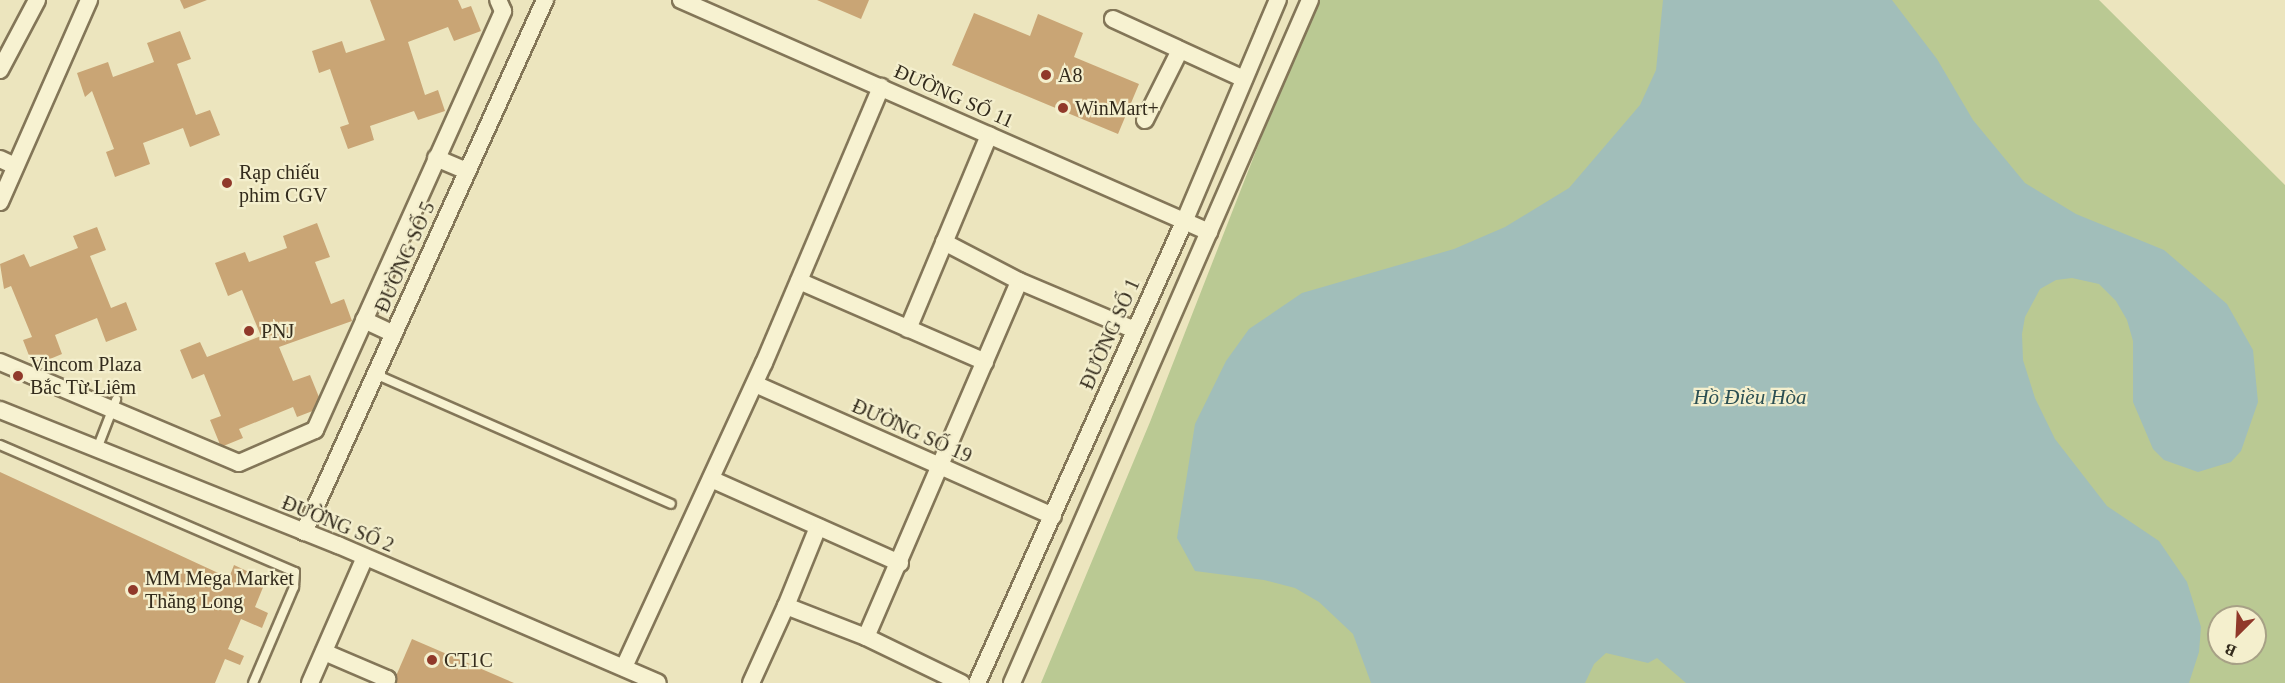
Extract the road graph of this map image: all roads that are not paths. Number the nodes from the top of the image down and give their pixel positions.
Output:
1 (37, 0) edge
2 (89, 0) edge
3 (498, 0) edge
4 (545, 0) edge
5 (681, 0) edge
6 (1278, 0) edge
7 (1310, 0) edge
8 (1113, 19) dead end
9 (1180, 50) junction
10 (0, 70) edge
11 (1244, 79) junction
12 (881, 87) junction
13 (1145, 120) dead end
14 (989, 135) junction
15 (436, 158) junction
16 (8, 162) edge
17 (467, 171) junction
18 (0, 202) edge
19 (1184, 222) junction
20 (1209, 232) junction
21 (944, 242) junction
22 (799, 281) junction
23 (1019, 281) junction
24 (364, 320) junction
25 (908, 329) junction
26 (1135, 330) junction
27 (394, 333) junction
28 (0, 362) edge
29 (985, 362) junction
30 (375, 374) junction
31 (755, 384) junction
32 (114, 405) junction
33 (0, 410) edge
34 (0, 445) edge
35 (97, 449) junction
36 (941, 467) junction
37 (711, 479) junction
38 (671, 504) dead end
39 (1053, 516) junction
40 (818, 527) junction
41 (304, 532) junction
42 (365, 557) junction
43 (900, 563) junction
44 (786, 606) junction
45 (866, 637) junction
46 (324, 652) junction
47 (624, 667) junction
48 (253, 683) edge
49 (310, 683) edge
50 (385, 683) edge
51 (658, 683) edge
52 (751, 683) edge
53 (961, 683) edge
54 (977, 683) edge
55 (1012, 683) edge

1 - 10 street
2 - 16 street
3 - 15 street
4 - 17 street, ĐƯỜNG SỐ 5
5 - 12 street, ĐƯỜNG SỐ 11
6 - 11 street, ĐƯỜNG SỐ 1
7 - 20 street
8 - 9 street
9 - 11 street
9 - 13 street
11 - 19 street, ĐƯỜNG SỐ 1
12 - 14 street, ĐƯỜNG SỐ 11
12 - 22 street
14 - 19 street, ĐƯỜNG SỐ 11
14 - 21 street
15 - 17 street
15 - 24 street
16 - 18 street
17 - 27 street, ĐƯỜNG SỐ 5
19 - 20 street, ĐƯỜNG SỐ 11
19 - 26 street, ĐƯỜNG SỐ 1
20 - 55 street
21 - 23 street
21 - 25 street
22 - 25 street
22 - 31 street
23 - 26 street
23 - 29 street
24 - 27 street
24 - 32 street
25 - 29 street
26 - 39 street, ĐƯỜNG SỐ 1
27 - 30 street, ĐƯỜNG SỐ 5
28 - 32 street
29 - 36 street
30 - 38 lane
30 - 41 street, ĐƯỜNG SỐ 5
31 - 36 street, ĐƯỜNG SỐ 19
31 - 37 street
32 - 35 lane
33 - 35 street, ĐƯỜNG SỐ 2
34 - 48 lane
35 - 41 street, ĐƯỜNG SỐ 2
36 - 39 street, ĐƯỜNG SỐ 19
36 - 43 street
37 - 40 street
37 - 47 street
39 - 54 street, ĐƯỜNG SỐ 1
40 - 43 street
40 - 44 street
41 - 42 street, ĐƯỜNG SỐ 2
42 - 46 street
42 - 47 street, ĐƯỜNG SỐ 2
43 - 45 street
44 - 45 street
44 - 52 street
45 - 53 street
46 - 49 street
46 - 50 street
47 - 51 street, ĐƯỜNG SỐ 2

